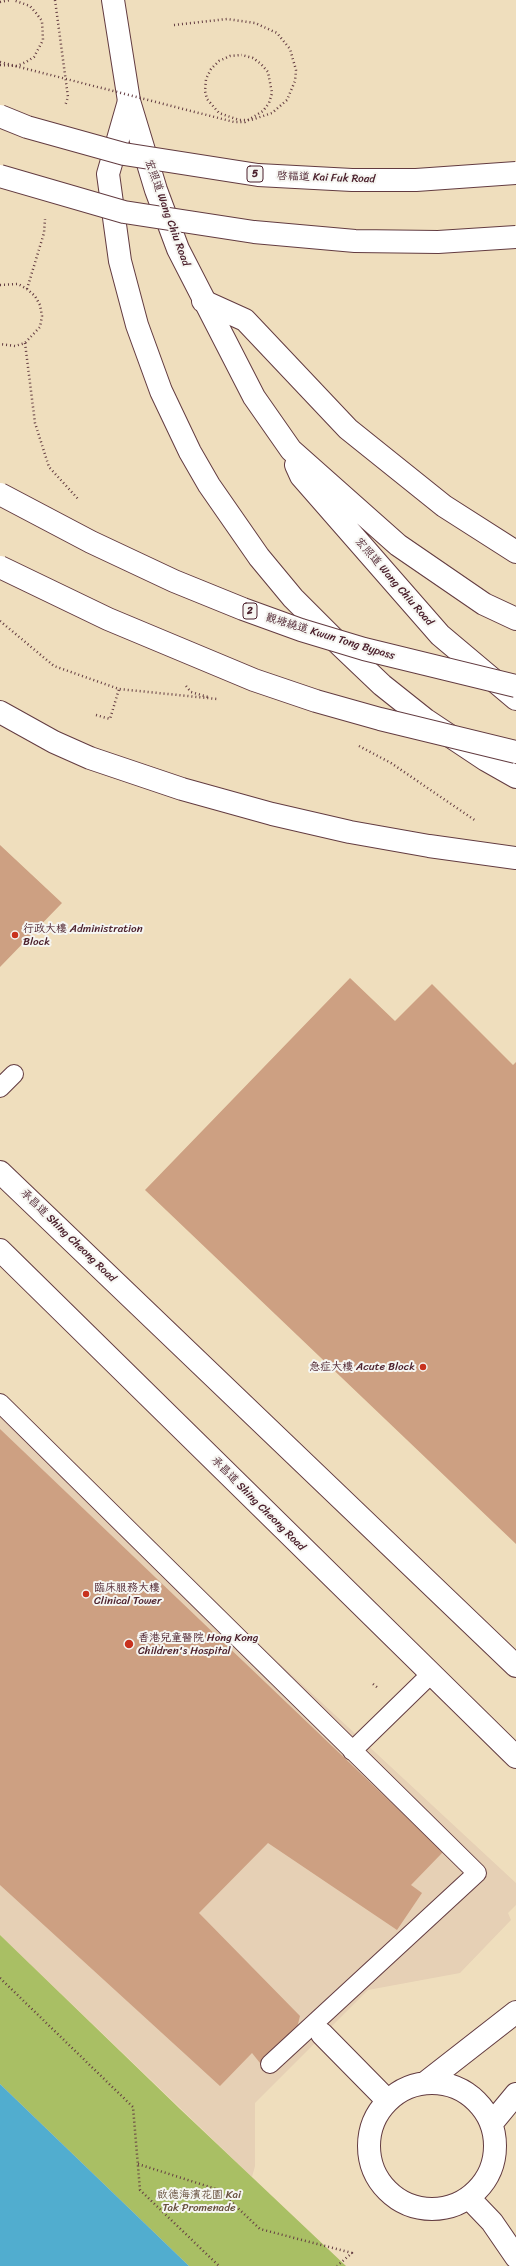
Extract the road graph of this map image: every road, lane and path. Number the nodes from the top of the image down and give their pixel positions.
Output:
1 (10, 0) edge
2 (13, 0) edge
3 (113, 0) edge
4 (0, 2) edge
5 (174, 25) dead end
6 (0, 63) edge
7 (129, 101) junction
8 (0, 116) edge
9 (516, 173) edge
10 (0, 176) edge
11 (516, 236) edge
12 (0, 285) edge
13 (203, 301) junction
14 (0, 344) edge
15 (291, 450) junction
16 (0, 494) edge
17 (516, 552) edge
18 (0, 567) edge
19 (516, 620) edge
20 (0, 621) edge
21 (516, 686) edge
22 (118, 689) junction
23 (516, 699) edge
24 (222, 700) dead end
25 (0, 712) edge
26 (96, 715) dead end
27 (358, 745) dead end
28 (516, 752) edge
29 (516, 777) edge
30 (480, 824) dead end
31 (516, 858) edge
32 (14, 1074) dead end
33 (0, 1088) edge
34 (0, 1172) edge
35 (0, 1250) edge
36 (0, 1403) edge
37 (516, 1666) edge
38 (430, 1675) junction
39 (352, 1751) junction
40 (516, 1757) edge
41 (0, 1978) edge
42 (516, 2012) edge
43 (318, 2029) junction
44 (270, 2064) dead end
45 (425, 2083) junction
46 (516, 2094) edge
47 (387, 2100) junction
48 (492, 2123) junction
49 (138, 2164) junction
50 (469, 2198) junction
51 (516, 2257) edge
52 (219, 2266) edge
53 (337, 2266) edge

1 - 4 path
2 - 6 path, bridge
3 - 7 main road, 宏照道 Wang Chiu Road
5 - 6 path, bridge
7 - 13 main road, 宏照道 Wang Chiu Road
7 - 29 main road
8 - 9 main road, 啓福道 Kai Fuk Road / 5, bridge
10 - 11 main road, bridge
12 - 14 path
13 - 15 main road, 宏照道 Wang Chiu Road
13 - 17 main road
15 - 19 main road, 宏照道 Wang Chiu Road
15 - 23 main road, 宏照道 Wang Chiu Road
16 - 21 main road, 觀塘繞道 Kwun Tong Bypass / 2, bridge
18 - 28 main road, bridge
20 - 22 path
22 - 24 path
22 - 26 path
25 - 31 main road
27 - 30 path
32 - 33 lane
34 - 37 main road, 承昌道 Shing Cheong Road
35 - 38 main road, 承昌道 Shing Cheong Road
36 - 39 lane
38 - 39 lane
38 - 40 main road, 承昌道 Shing Cheong Road
39 - 43 lane
41 - 49 path
42 - 45 main road
43 - 44 lane
43 - 47 main road
45 - 47 main road
45 - 48 main road
46 - 48 main road
47 - 50 main road
48 - 50 main road
49 - 52 path
49 - 53 path
50 - 51 main road

